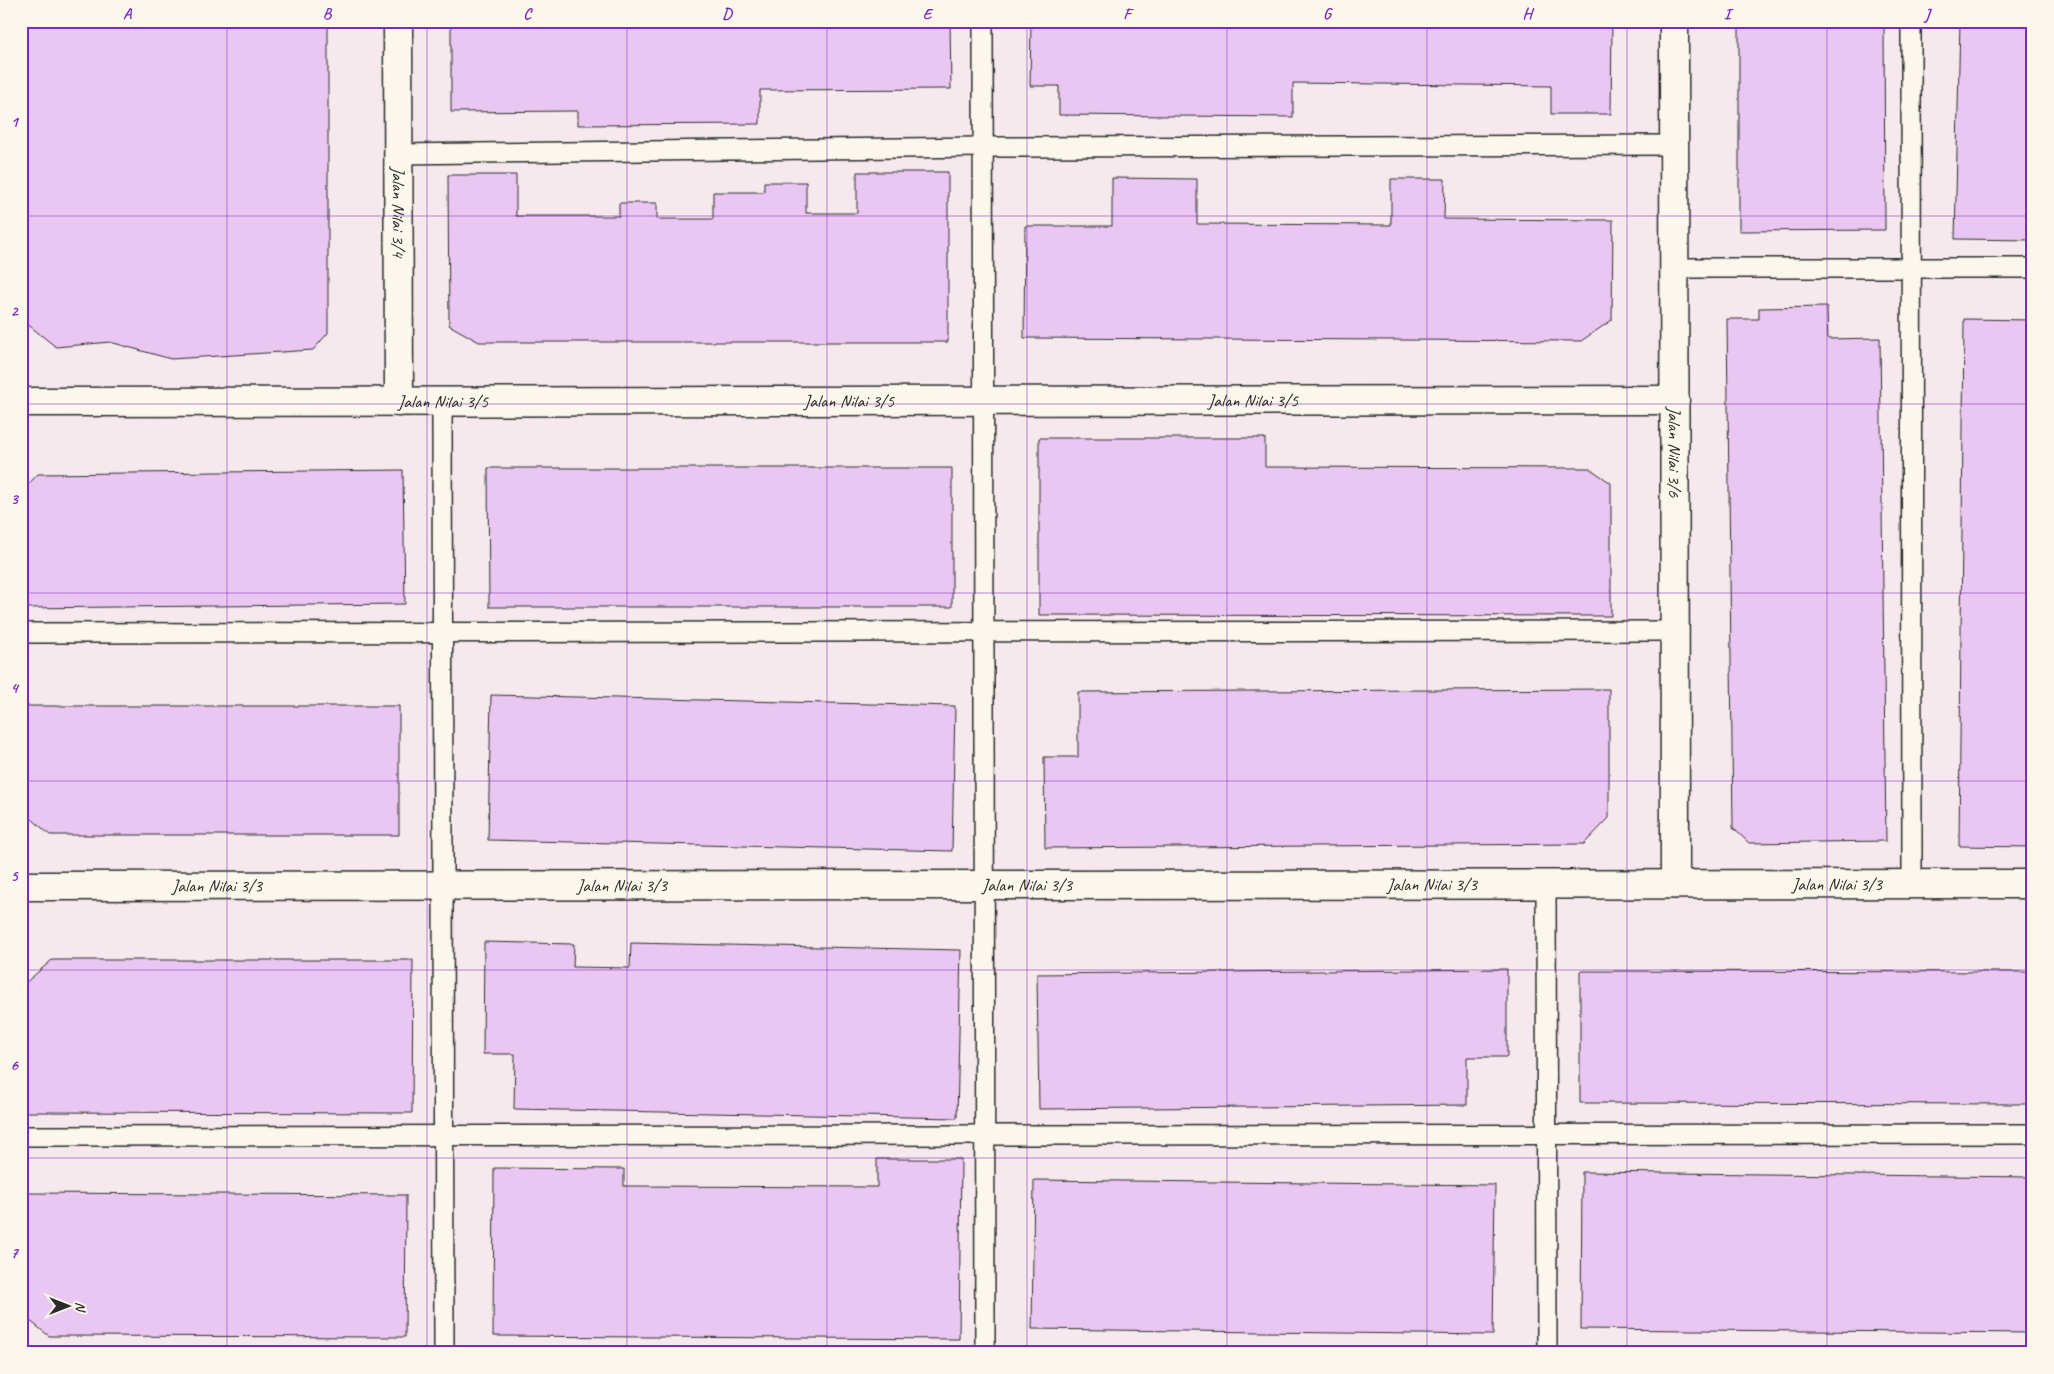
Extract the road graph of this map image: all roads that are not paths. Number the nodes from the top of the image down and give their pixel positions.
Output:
1 (398, 21) edge
2 (983, 21) edge
3 (1674, 21) edge
4 (1910, 21) edge
5 (1674, 145) junction
6 (983, 146) junction
7 (398, 154) junction
8 (1675, 268) junction
9 (1911, 268) junction
10 (2033, 268) edge
11 (1675, 400) junction
12 (983, 401) junction
13 (21, 402) edge
14 (399, 402) junction
15 (442, 402) junction
16 (1675, 631) junction
17 (984, 632) junction
18 (443, 633) junction
19 (21, 634) edge
20 (1546, 884) junction
21 (1675, 884) junction
22 (1912, 884) junction
23 (2033, 884) edge
24 (984, 885) junction
25 (21, 886) edge
26 (443, 886) junction
27 (1547, 1134) junction
28 (2033, 1134) edge
29 (984, 1135) junction
30 (21, 1136) edge
31 (444, 1136) junction
32 (444, 1353) edge
33 (985, 1353) edge
34 (1547, 1353) edge

1 - 7 street, Jalan Nilai 3/4
2 - 6 lane
3 - 5 street, Jalan Nilai 3/6
4 - 9 lane
5 - 6 lane
5 - 8 street, Jalan Nilai 3/6
6 - 7 lane
6 - 12 lane
7 - 14 street, Jalan Nilai 3/4
8 - 9 lane
8 - 11 street, Jalan Nilai 3/6
9 - 10 lane
9 - 22 lane
11 - 12 street, Jalan Nilai 3/5
11 - 16 street, Jalan Nilai 3/6
12 - 15 street, Jalan Nilai 3/5
12 - 17 lane
13 - 14 street, Jalan Nilai 3/5
14 - 15 street, Jalan Nilai 3/5
15 - 18 lane
16 - 17 lane
16 - 21 street, Jalan Nilai 3/6
17 - 18 lane
17 - 24 lane
18 - 19 lane
18 - 26 lane
20 - 21 street, Jalan Nilai 3/3
20 - 24 street, Jalan Nilai 3/3
20 - 27 lane
21 - 22 street, Jalan Nilai 3/3
22 - 23 street, Jalan Nilai 3/3
24 - 26 street, Jalan Nilai 3/3
24 - 29 lane
25 - 26 street, Jalan Nilai 3/3
26 - 31 lane
27 - 28 lane
27 - 29 lane
27 - 34 lane
29 - 31 lane
29 - 33 lane
30 - 31 lane
31 - 32 lane

